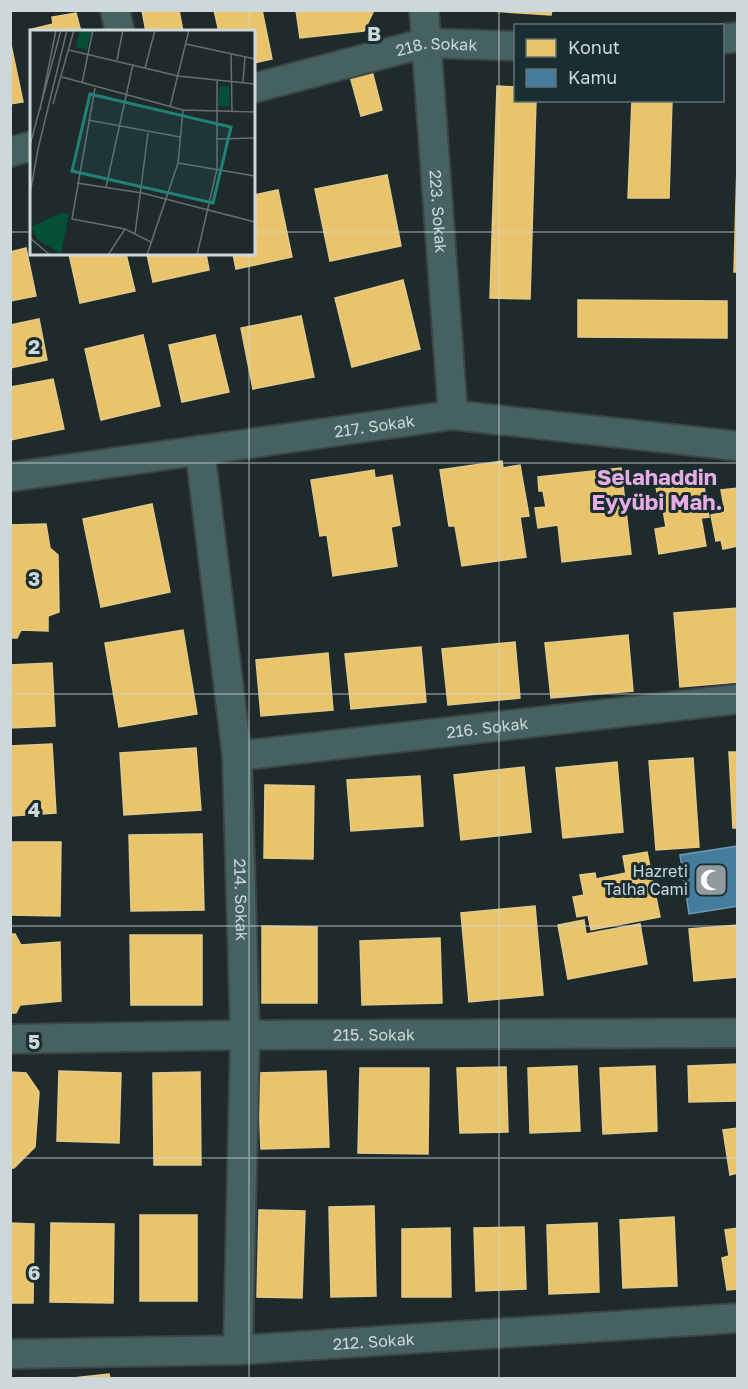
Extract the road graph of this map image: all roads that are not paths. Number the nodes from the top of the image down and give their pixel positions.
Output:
1 (115, 10) edge
2 (424, 10) edge
3 (120, 30) edge
4 (425, 43) junction
5 (514, 46) edge
6 (255, 88) edge
7 (30, 147) edge
8 (10, 152) edge
9 (453, 415) junction
10 (738, 446) edge
11 (200, 450) junction
12 (10, 477) edge
13 (738, 699) edge
14 (237, 756) junction
15 (738, 1033) edge
16 (245, 1035) junction
17 (10, 1039) edge
18 (738, 1318) edge
19 (238, 1350) junction
20 (10, 1354) edge

1 - 3 street
2 - 4 street, 223. Sokak
4 - 5 street, 218. Sokak
4 - 6 street, 218. Sokak
4 - 9 street, 223. Sokak
7 - 8 street
9 - 10 street, 217. Sokak
9 - 11 street, 217. Sokak
11 - 12 street, 217. Sokak
11 - 14 street, 214. Sokak
13 - 14 street, 216. Sokak
14 - 16 street, 214. Sokak
15 - 16 street, 215. Sokak
16 - 17 street, 215. Sokak
16 - 19 street, 214. Sokak
18 - 19 street, 212. Sokak
19 - 20 street, 212. Sokak

